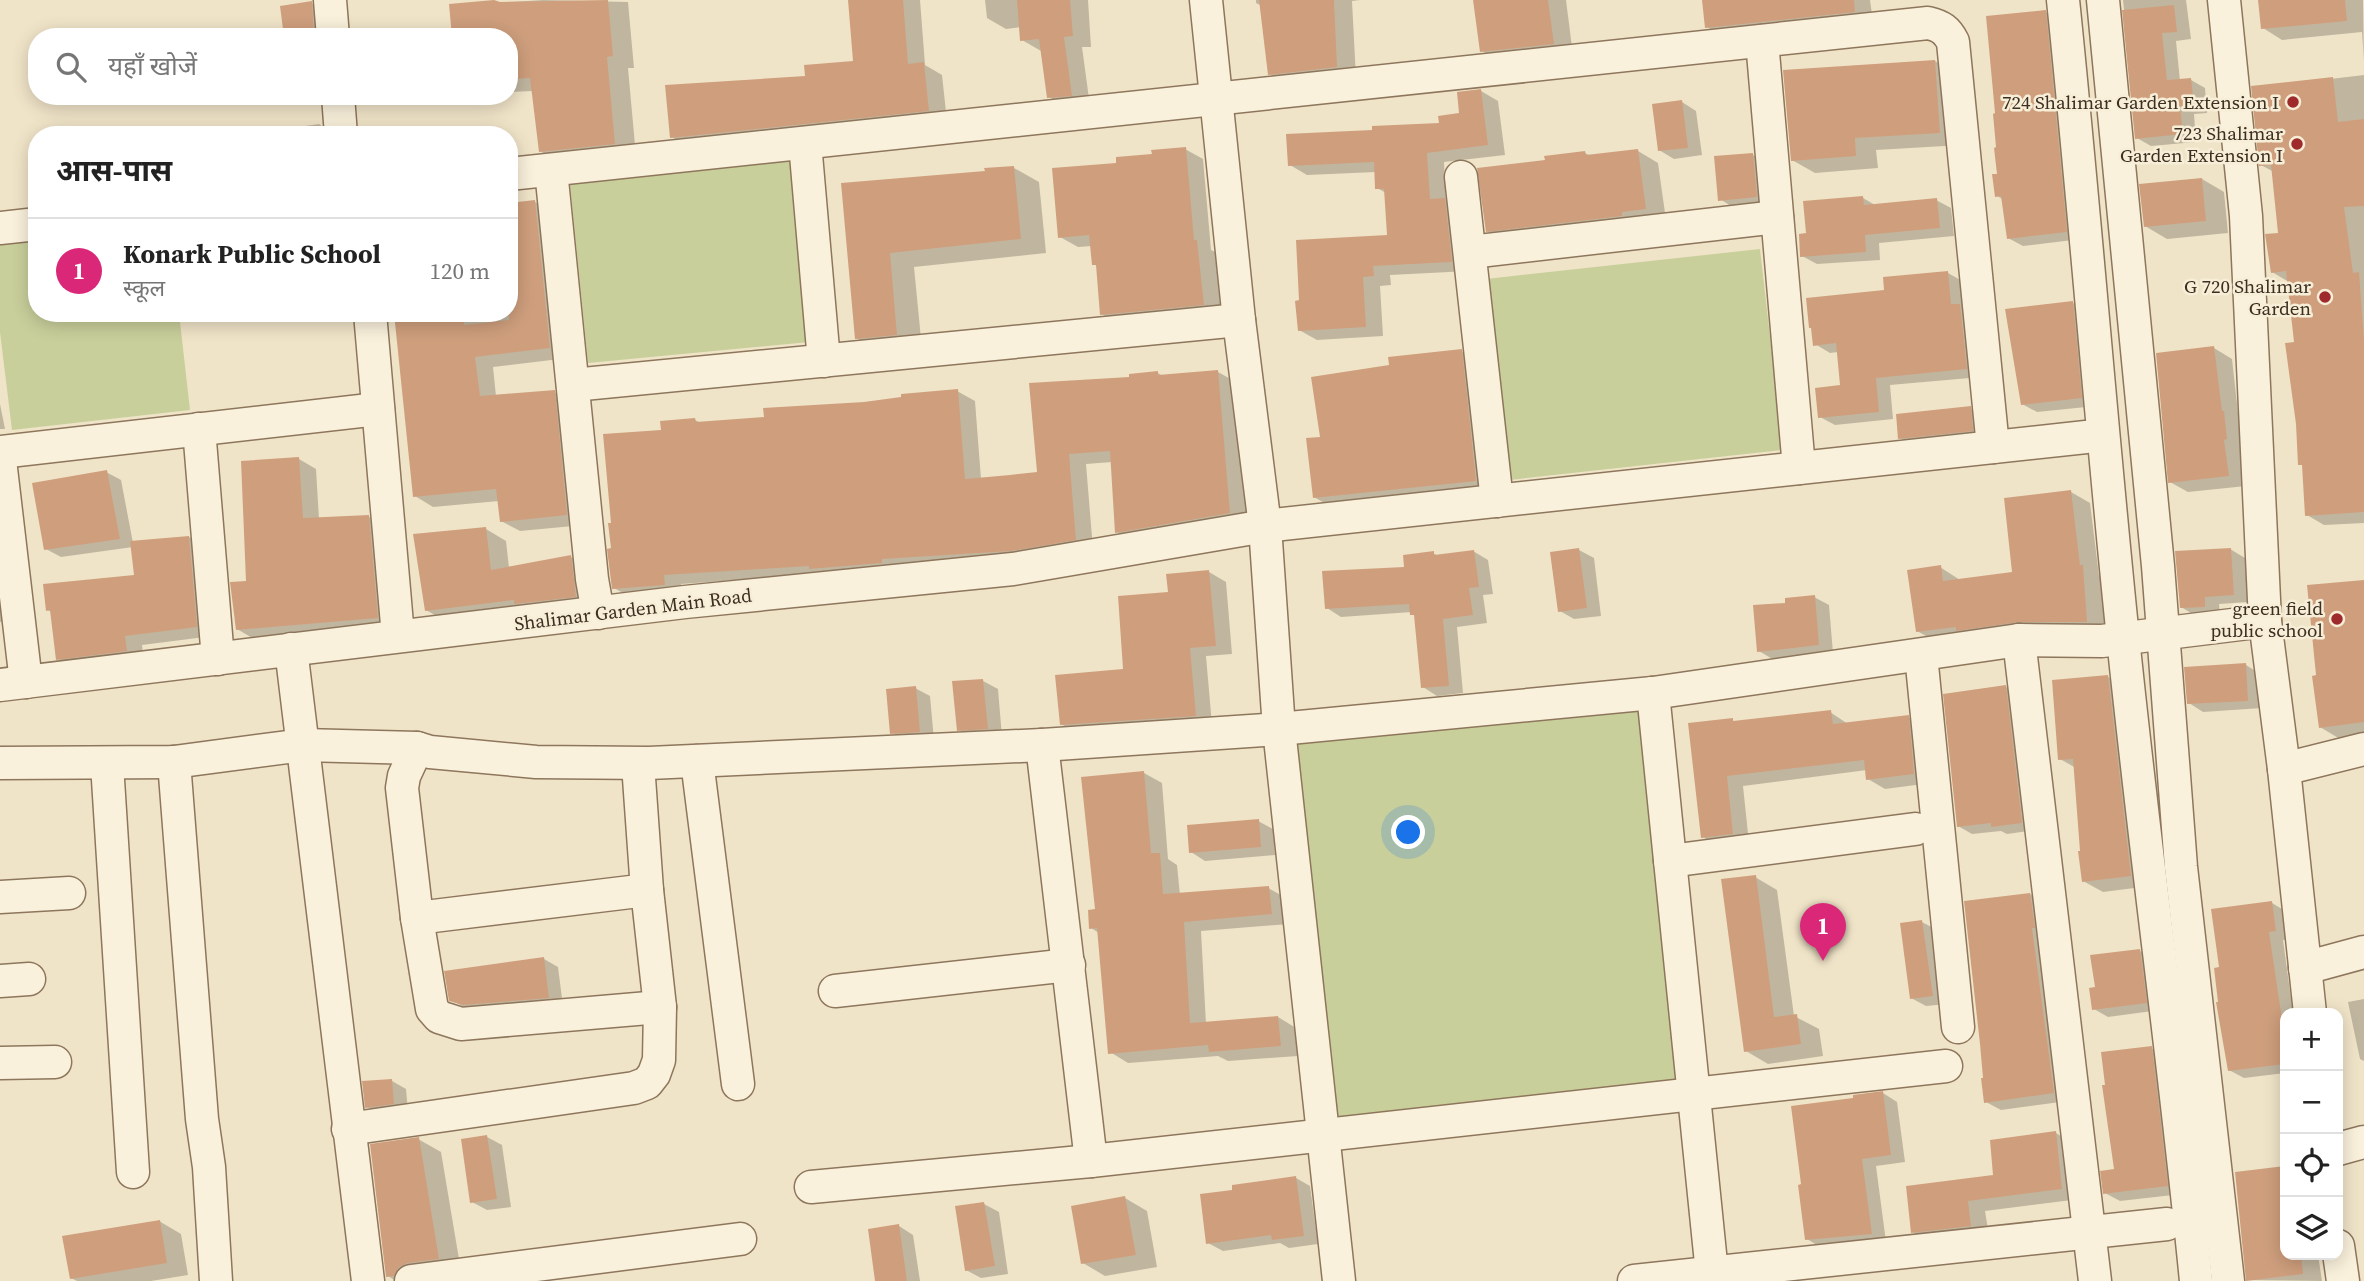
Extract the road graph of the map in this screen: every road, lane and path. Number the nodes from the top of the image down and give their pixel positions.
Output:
1 (330, 0) edge
2 (1206, 0) edge
3 (2063, 0) edge
4 (2103, 0) edge
5 (2224, 0) edge
6 (332, 28) edge
7 (1762, 41) junction
8 (1216, 99) junction
9 (339, 105) edge
10 (340, 126) edge
11 (805, 143) junction
12 (551, 170) junction
13 (518, 173) edge
14 (1461, 177) dead end
15 (1777, 217) junction
16 (28, 225) edge
17 (0, 228) edge
18 (1470, 252) junction
19 (1238, 320) junction
20 (371, 322) edge
21 (824, 361) junction
22 (573, 385) junction
23 (378, 410) junction
24 (198, 429) junction
25 (2086, 437) dead end
26 (1993, 447) junction
27 (0, 452) edge
28 (0, 460) edge
29 (1799, 468) junction
30 (1497, 501) junction
31 (1265, 526) junction
32 (598, 613) junction
33 (2265, 621) junction
34 (398, 636) junction
35 (2143, 636) junction
36 (2019, 640) junction
37 (291, 649) junction
38 (1921, 655) junction
39 (218, 659) junction
40 (13, 684) edge
41 (1653, 693) junction
42 (1279, 729) junction
43 (303, 745) junction
44 (1042, 746) junction
45 (417, 748) junction
46 (2364, 748) edge
47 (697, 761) junction
48 (174, 762) junction
49 (0, 763) edge
50 (107, 764) junction
51 (638, 764) junction
52 (2284, 769) junction
53 (1915, 829) dead end
54 (1670, 861) junction
55 (647, 890) junction
56 (69, 892) dead end
57 (0, 897) edge
58 (417, 918) junction
59 (2364, 952) edge
60 (1069, 965) junction
61 (2305, 968) junction
62 (835, 990) dead end
63 (660, 1007) junction
64 (2309, 1008) edge
65 (1958, 1027) dead end
66 (55, 1062) dead end
67 (0, 1063) edge
68 (1946, 1066) dead end
69 (738, 1084) dead end
70 (1693, 1094) junction
71 (348, 1129) junction
72 (1323, 1135) junction
73 (2364, 1142) edge
74 (2343, 1148) edge
75 (1091, 1161) junction
76 (133, 1172) dead end
77 (811, 1187) dead end
78 (2167, 1224) dead end
79 (2089, 1232) junction
80 (740, 1239) dead end
81 (2340, 1260) edge
82 (1712, 1273) junction
83 (216, 1281) edge
84 (368, 1281) edge
85 (411, 1281) edge
86 (1339, 1281) edge
87 (1634, 1281) edge
88 (2095, 1281) edge
89 (2196, 1281) edge
90 (2228, 1281) edge
91 (2343, 1281) edge

1 - 6 street
2 - 8 street
3 - 35 street
4 - 35 street
5 - 33 street
7 - 8 street
7 - 15 street
7 - 26 street
8 - 11 street
8 - 19 street
9 - 10 street
11 - 12 street
11 - 21 street
12 - 13 street
12 - 22 street
14 - 18 street
15 - 18 street
15 - 29 street
16 - 17 street
18 - 30 street
19 - 21 street
19 - 31 street
20 - 23 street
21 - 22 street
22 - 32 street
23 - 24 street
23 - 34 street
24 - 27 street
24 - 39 street
25 - 26 street, Shalimar Garden Main Road
26 - 29 street, Shalimar Garden Main Road
28 - 40 street
29 - 30 street, Shalimar Garden Main Road
30 - 31 street, Shalimar Garden Main Road
31 - 32 street, Shalimar Garden Main Road
31 - 42 street
32 - 34 street, Shalimar Garden Main Road
33 - 35 street
33 - 52 street
34 - 37 street, Shalimar Garden Main Road
35 - 36 street
35 - 89 street
35 - 90 street
36 - 38 street
36 - 79 street
37 - 39 street, Shalimar Garden Main Road
37 - 43 street
38 - 41 street
38 - 65 street
39 - 40 street, Shalimar Garden Main Road
41 - 42 street
41 - 54 street
42 - 44 street
42 - 72 street
43 - 45 street
43 - 48 street
43 - 71 street
44 - 47 street
44 - 60 street
45 - 51 street
45 - 58 street
46 - 52 street
47 - 51 street
47 - 69 street
48 - 50 street
48 - 83 street
49 - 50 street
50 - 76 street
51 - 55 street
52 - 61 street
53 - 54 street
54 - 70 street
55 - 58 street
55 - 63 street
56 - 57 street
58 - 63 street
59 - 61 street
60 - 62 street
60 - 75 street
61 - 64 street
63 - 71 street
66 - 67 street
68 - 70 street
70 - 72 street
70 - 82 street
71 - 84 street
72 - 75 street
72 - 86 street
73 - 74 street
75 - 77 street
78 - 79 street
79 - 82 street
79 - 88 street
80 - 85 street
81 - 91 street
82 - 87 street

